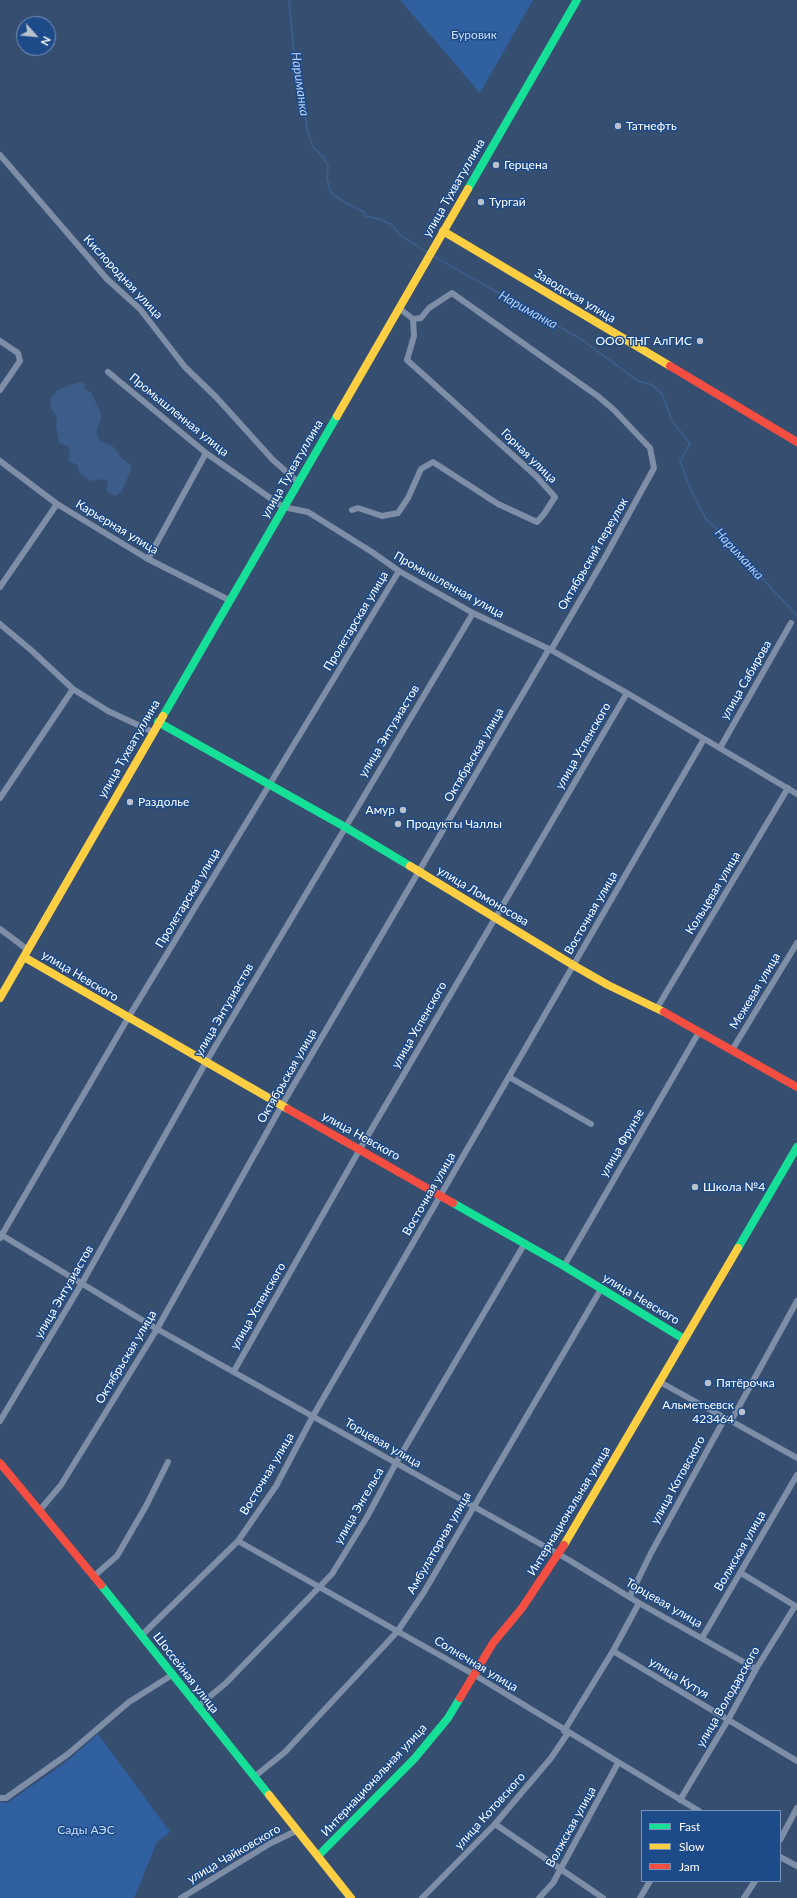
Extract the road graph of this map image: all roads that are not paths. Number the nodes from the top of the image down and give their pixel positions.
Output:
1 (577, 0) edge
2 (0, 155) edge
3 (444, 231) junction
4 (399, 308) junction
5 (412, 319) junction
6 (0, 341) edge
7 (108, 372) dead end
8 (0, 390) edge
9 (797, 442) edge
10 (206, 453) junction
11 (0, 460) edge
12 (298, 482) junction
13 (57, 504) junction
14 (283, 507) junction
15 (352, 510) dead end
16 (148, 559) junction
17 (399, 572) junction
18 (0, 587) edge
19 (229, 600) junction
20 (473, 613) junction
21 (791, 623) dead end
22 (0, 624) edge
23 (550, 650) junction
24 (73, 689) junction
25 (627, 693) junction
26 (158, 722) junction
27 (153, 732) junction
28 (704, 738) junction
29 (720, 748) junction
30 (268, 785) junction
31 (788, 788) junction
32 (797, 794) edge
33 (0, 798) edge
34 (345, 827) junction
35 (420, 871) junction
36 (496, 916) junction
37 (0, 929) edge
38 (797, 943) edge
39 (26, 953) junction
40 (573, 965) junction
41 (0, 998) edge
42 (657, 1008) junction
43 (128, 1018) junction
44 (699, 1032) junction
45 (732, 1050) junction
46 (206, 1062) junction
47 (509, 1077) junction
48 (797, 1087) edge
49 (282, 1105) junction
50 (591, 1124) dead end
51 (797, 1147) edge
52 (360, 1149) junction
53 (441, 1195) junction
54 (1, 1236) edge
55 (525, 1243) junction
56 (564, 1266) junction
57 (82, 1283) junction
58 (601, 1289) junction
59 (797, 1301) edge
60 (157, 1328) junction
61 (684, 1339) junction
62 (234, 1371) junction
63 (660, 1382) junction
64 (313, 1416) junction
65 (728, 1419) junction
66 (0, 1421) edge
67 (797, 1458) edge
68 (168, 1462) dead end
69 (0, 1463) edge
70 (396, 1463) junction
71 (797, 1475) edge
72 (473, 1506) junction
73 (39, 1511) junction
74 (238, 1541) junction
75 (558, 1555) junction
76 (741, 1573) junction
77 (93, 1577) junction
78 (320, 1587) junction
79 (630, 1596) junction
80 (639, 1603) junction
81 (796, 1607) edge
82 (398, 1632) junction
83 (142, 1636) junction
84 (702, 1638) junction
85 (613, 1651) junction
86 (756, 1669) junction
87 (473, 1674) junction
88 (172, 1675) junction
89 (197, 1707) junction
90 (728, 1720) junction
91 (566, 1732) junction
92 (797, 1761) edge
93 (618, 1763) junction
94 (254, 1777) junction
95 (0, 1798) edge
96 (680, 1800) junction
97 (797, 1808) edge
98 (690, 1809) edge
99 (495, 1824) junction
100 (298, 1830) junction
101 (781, 1838) edge
102 (318, 1856) junction
103 (781, 1858) edge
104 (797, 1866) edge
105 (561, 1868) junction
106 (649, 1882) edge
107 (754, 1882) edge
108 (348, 1897) edge
109 (181, 1898) edge
110 (422, 1898) edge
111 (539, 1898) edge
112 (603, 1898) edge
113 (640, 1898) edge
114 (744, 1898) edge

1 - 3 street, улица Тухватуллина
2 - 12 street, Кислородная улица
3 - 4 street, улица Тухватуллина
3 - 9 street, Заводская улица
4 - 5 street
4 - 12 street, улица Тухватуллина
5 - 15 street, Горная улица
5 - 23 street, Октябрьский переулок
6 - 8 street
7 - 10 street, Промышленная улица
10 - 14 street, Промышленная улица
10 - 16 street
11 - 13 street, Карьерная улица
12 - 14 street, улица Тухватуллина
13 - 16 street, Карьерная улица
13 - 18 street
14 - 17 street, Промышленная улица
14 - 19 street, улица Тухватуллина
16 - 19 street, Карьерная улица
17 - 20 street, Промышленная улица
17 - 30 street, Пролетарская улица
19 - 26 street, улица Тухватуллина
20 - 23 street, Промышленная улица
20 - 34 street, улица Энтузиастов
21 - 29 street, улица Сабирова
22 - 24 street
23 - 25 street, Промышленная улица
23 - 35 street, Октябрьская улица
24 - 27 street
24 - 33 street
25 - 28 street, Промышленная улица
25 - 36 street, улица Успенского
26 - 27 street, улица Тухватуллина
26 - 30 street, улица Ломоносова
27 - 39 street, улица Тухватуллина
28 - 29 street, Промышленная улица
28 - 40 street, Восточная улица
29 - 31 street, Промышленная улица
30 - 34 street, улица Ломоносова
30 - 43 street, Пролетарская улица
31 - 32 street, Промышленная улица
31 - 42 street, Кольцевая улица
34 - 35 street, улица Ломоносова
34 - 46 street, улица Энтузиастов
35 - 36 street, улица Ломоносова
35 - 49 street, Октябрьская улица
36 - 40 street, улица Ломоносова
36 - 52 street, улица Успенского
37 - 39 street
38 - 45 street, Межевая улица
39 - 41 street, улица Тухватуллина
39 - 43 street, улица Невского
40 - 42 street, улица Ломоносова
40 - 47 street, Восточная улица
42 - 44 street, улица Ломоносова
43 - 46 street, улица Невского
43 - 54 street, Пролетарская улица
44 - 45 street, улица Ломоносова
44 - 56 street, улица Фрунзе
45 - 48 street, улица Ломоносова
46 - 49 street, улица Невского
46 - 57 street, улица Энтузиастов
47 - 50 street
47 - 53 street, Восточная улица
49 - 52 street, улица Невского
49 - 60 street, Октябрьская улица
51 - 61 street, Интернациональная улица
52 - 53 street, улица Невского
52 - 62 street, улица Успенского
53 - 55 street, улица Невского
53 - 64 street, Восточная улица
54 - 57 street, Торцевая улица
55 - 56 street, улица Невского
55 - 70 street, улица Энгельса
56 - 58 street, улица Невского
57 - 60 street, Торцевая улица
57 - 66 street, улица Энтузиастов
58 - 61 street, улица Невского
58 - 72 street, Амбулаторная улица
59 - 65 street, улица Котовского
60 - 62 street, Торцевая улица
60 - 73 street, Октябрьская улица
61 - 63 street, Интернациональная улица
62 - 64 street, Торцевая улица
63 - 65 street
63 - 75 street, Интернациональная улица
64 - 70 street, Торцевая улица
64 - 74 street, Восточная улица
65 - 67 street
65 - 79 street, улица Котовского
68 - 77 street
69 - 73 street, Шоссейная улица
70 - 72 street, Торцевая улица
70 - 78 street, улица Энгельса
71 - 76 street, Волжская улица
72 - 75 street, Торцевая улица
72 - 82 street, Амбулаторная улица
73 - 77 street, Шоссейная улица
74 - 78 street, Солнечная улица
74 - 83 street, Восточная улица
75 - 79 street, Торцевая улица
75 - 87 street, Интернациональная улица
76 - 81 street
76 - 84 street, Волжская улица
77 - 83 street, Шоссейная улица
78 - 82 street, Солнечная улица
78 - 89 street, улица Энгельса
79 - 80 street, Торцевая улица
80 - 84 street, Торцевая улица
80 - 85 street, улица Котовского
81 - 86 street, улица Володарского
82 - 87 street, Солнечная улица
82 - 94 street, Амбулаторная улица
83 - 88 street, Шоссейная улица
84 - 86 street, Торцевая улица
85 - 90 street, улица Кутуя
85 - 91 street, улица Котовского
86 - 90 street, улица Володарского
87 - 91 street, Солнечная улица
87 - 102 street, Интернациональная улица
88 - 89 street, Шоссейная улица
88 - 95 street
89 - 94 street, Шоссейная улица
90 - 92 street, улица Кутуя
90 - 96 street, улица Володарского
91 - 93 street, Солнечная улица
91 - 99 street, улица Котовского
93 - 96 street, Солнечная улица
93 - 105 street, Волжская улица
94 - 100 street, Шоссейная улица
96 - 98 street, Солнечная улица
97 - 101 street
99 - 105 street
99 - 110 street, улица Котовского
100 - 102 street, Шоссейная улица
100 - 109 street, улица Чайковского
102 - 108 street, Шоссейная улица
103 - 104 street
105 - 111 street, Волжская улица
105 - 112 street
106 - 113 street
107 - 114 street

